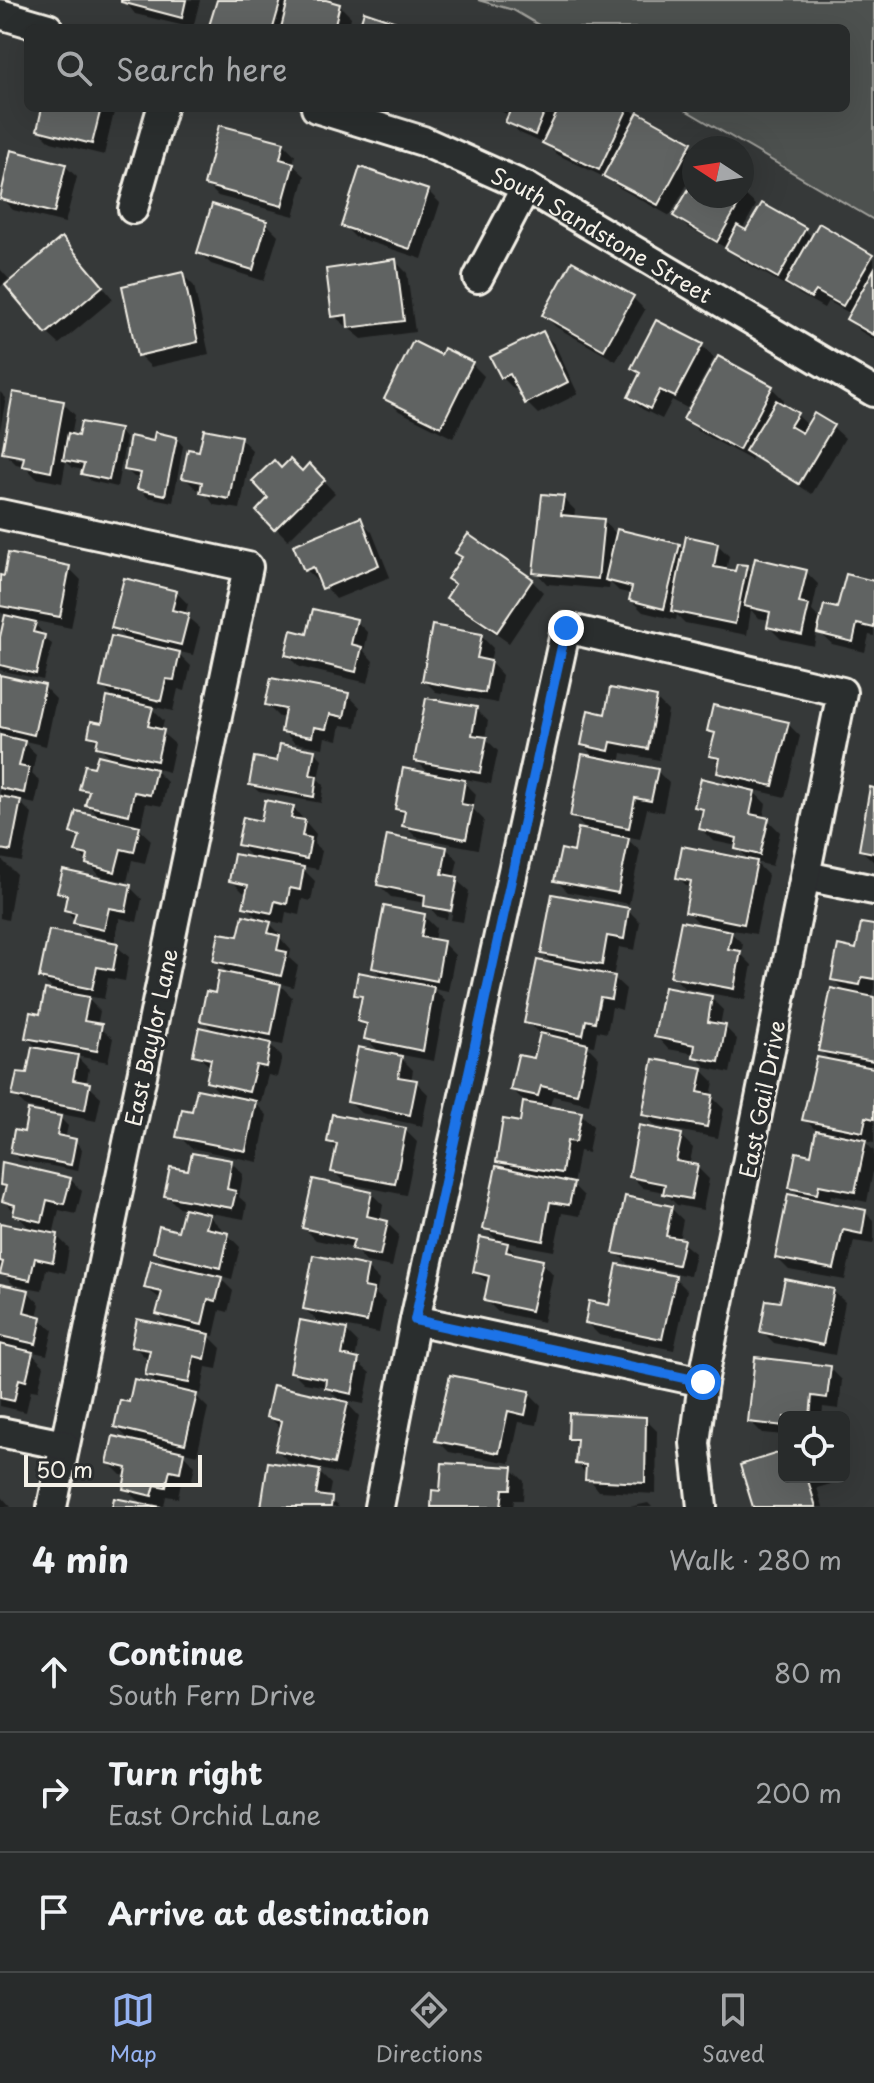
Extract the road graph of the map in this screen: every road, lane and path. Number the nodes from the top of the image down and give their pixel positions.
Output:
1 (0, 14) edge
2 (34, 24) edge
3 (161, 112) edge
4 (329, 112) edge
5 (526, 187) junction
6 (133, 209) dead end
7 (478, 278) dead end
8 (874, 392) edge
9 (0, 514) edge
10 (806, 876) junction
11 (874, 890) edge
12 (415, 1320) junction
13 (703, 1382) junction
14 (0, 1432) edge
15 (64, 1445) junction
16 (52, 1507) edge
17 (379, 1507) edge
18 (702, 1507) edge

1 - 2 street
3 - 6 street
4 - 5 street, South Sandstone Street
5 - 7 street
5 - 8 street, South Sandstone Street
9 - 15 street, East Baylor Lane
10 - 11 street
10 - 12 street, East Gail Drive
10 - 13 street, East Gail Drive
12 - 13 street
12 - 17 street
13 - 18 street, East Gail Drive
14 - 15 street
15 - 16 street, East Baylor Lane

